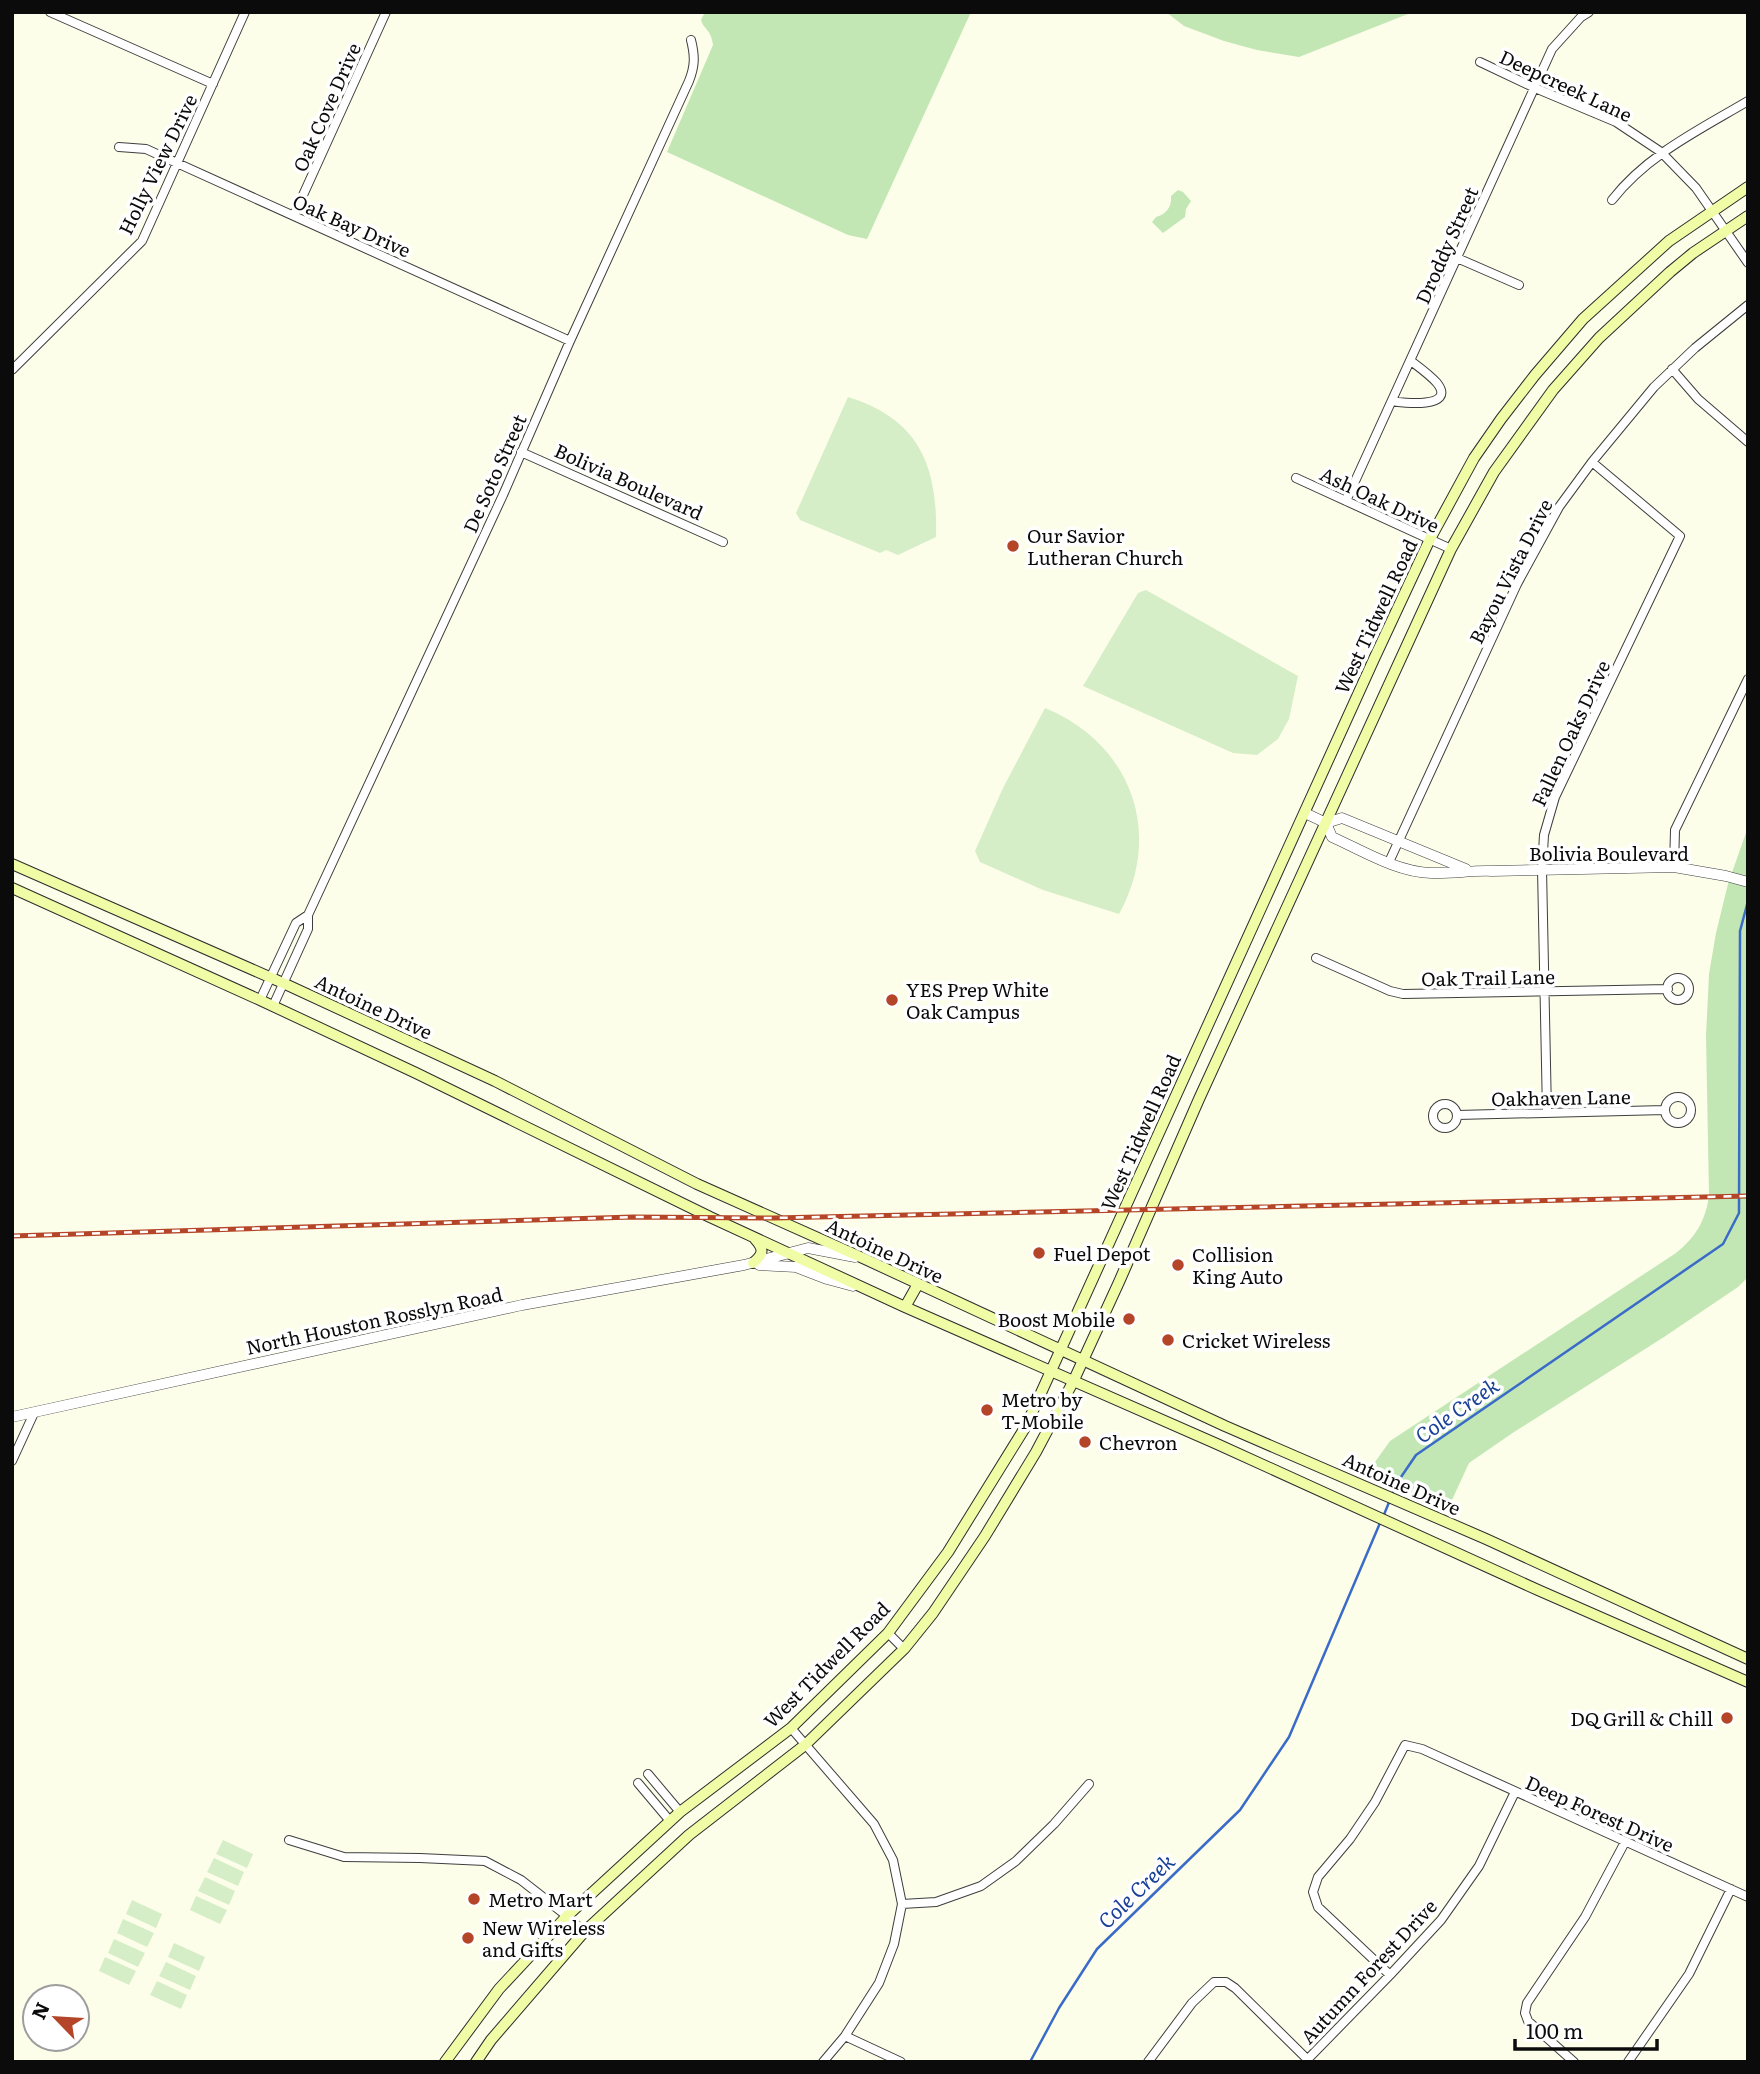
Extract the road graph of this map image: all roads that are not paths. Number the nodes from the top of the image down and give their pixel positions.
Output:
1 (50, 12) edge
2 (245, 12) edge
3 (386, 12) edge
4 (1589, 12) edge
5 (691, 40) dead end
6 (1480, 62) dead end
7 (213, 84) junction
8 (1535, 88) junction
9 (1748, 101) edge
10 (119, 147) dead end
11 (1661, 152) junction
12 (176, 163) junction
13 (1748, 187) edge
14 (1612, 200) dead end
15 (1711, 211) junction
16 (294, 215) junction
17 (1748, 216) edge
18 (1725, 231) junction
19 (1457, 258) junction
20 (1748, 264) edge
21 (1519, 285) dead end
22 (1748, 305) edge
23 (570, 341) junction
24 (1411, 360) junction
25 (1672, 369) junction
26 (12, 370) edge
27 (1535, 376) junction
28 (1553, 390) junction
29 (1392, 401) junction
30 (1748, 442) edge
31 (521, 452) junction
32 (1592, 462) junction
33 (1296, 478) dead end
34 (1346, 501) junction
35 (1430, 539) junction
36 (723, 542) dead end
37 (1451, 549) junction
38 (1374, 659) junction
39 (1395, 670) junction
40 (1748, 679) edge
41 (1305, 813) junction
42 (1326, 823) junction
43 (1398, 842) junction
44 (1389, 862) junction
45 (12, 864) edge
46 (1674, 867) junction
47 (1542, 869) junction
48 (1469, 870) junction
49 (1745, 881) edge
50 (12, 888) edge
51 (308, 915) junction
52 (1316, 958) dead end
53 (1236, 964) junction
54 (1257, 973) junction
55 (271, 978) junction
56 (284, 983) junction
57 (1668, 989) dead end
58 (1546, 992) junction
59 (260, 1000) junction
60 (273, 1006) junction
61 (1179, 1090) junction
62 (1199, 1099) junction
63 (1665, 1110) dead end
64 (1547, 1113) junction
65 (1457, 1115) dead end
66 (1114, 1234) junction
67 (754, 1237) junction
68 (1136, 1243) junction
69 (790, 1253) junction
70 (866, 1259) junction
71 (749, 1264) junction
72 (918, 1284) junction
73 (873, 1292) junction
74 (905, 1307) junction
75 (1061, 1350) junction
76 (1083, 1361) junction
77 (1051, 1371) junction
78 (1073, 1382) junction
79 (34, 1413) junction
80 (12, 1417) edge
81 (12, 1461) edge
82 (1549, 1568) junction
83 (1538, 1590) junction
84 (1668, 1621) junction
85 (888, 1633) junction
86 (1658, 1642) junction
87 (904, 1649) junction
88 (1748, 1659) edge
89 (1748, 1682) edge
90 (791, 1728) junction
91 (805, 1745) junction
92 (648, 1774) dead end
93 (638, 1783) dead end
94 (1089, 1784) dead end
95 (1515, 1793) junction
96 (680, 1812) junction
97 (670, 1821) junction
98 (689, 1835) junction
99 (289, 1840) dead end
100 (1625, 1842) junction
101 (1731, 1889) junction
102 (1748, 1897) edge
103 (902, 1904) junction
104 (567, 1916) junction
105 (584, 1932) junction
106 (1391, 1975) junction
107 (845, 2036) junction
108 (1306, 2061) edge
109 (445, 2062) edge
110 (477, 2062) edge
111 (822, 2062) edge
112 (901, 2062) edge
113 (1148, 2062) edge
114 (1574, 2062) edge
115 (1628, 2062) edge

1 - 7 street
2 - 7 street, Holly View Drive
3 - 16 street, Oak Cove Drive
4 - 8 street, Droddy Street
5 - 23 street, De Soto Street
6 - 8 street, Deepcreek Lane
7 - 12 street, Holly View Drive
8 - 11 street, Deepcreek Lane
8 - 19 street, Droddy Street
9 - 11 street
10 - 12 street, Oak Bay Drive
11 - 14 street
11 - 15 street, Deepcreek Lane
12 - 16 street, Oak Bay Drive
12 - 26 street, Holly View Drive
13 - 15 main road, West Tidwell Road
15 - 18 street, Deepcreek Lane
15 - 27 main road, West Tidwell Road
16 - 23 street, Oak Bay Drive
17 - 18 main road
18 - 20 street, Deepcreek Lane
18 - 28 main road
19 - 21 street
19 - 24 street, Droddy Street
22 - 25 street, Bayou Vista Drive
23 - 31 street, De Soto Street
24 - 29 street, Droddy Street
24 - 29 street
25 - 30 street
25 - 32 street, Bayou Vista Drive
27 - 28 main road
27 - 35 main road, West Tidwell Road
28 - 37 main road
29 - 34 street, Droddy Street
31 - 36 street, Bolivia Boulevard
31 - 51 street, De Soto Street
32 - 43 street, Bayou Vista Drive
32 - 47 street, Fallen Oaks Drive
33 - 34 street, Ash Oak Drive
34 - 35 street, Ash Oak Drive
35 - 37 street, Ash Oak Drive
35 - 38 main road, West Tidwell Road
37 - 39 main road
38 - 39 main road
38 - 41 main road, West Tidwell Road
39 - 42 main road
40 - 46 street
41 - 42 street, Bolivia Boulevard
41 - 53 main road, West Tidwell Road
42 - 43 street, Bolivia Boulevard
42 - 44 street, Bolivia Boulevard
42 - 54 main road
43 - 44 street, Bayou Vista Drive
43 - 48 street, Bolivia Boulevard
44 - 48 street, Bolivia Boulevard
45 - 55 main road, Antoine Drive
46 - 47 street, Bolivia Boulevard
46 - 49 street, Bolivia Boulevard
47 - 48 street, Bolivia Boulevard
47 - 58 street, Fallen Oaks Drive
50 - 59 main road
51 - 55 street, De Soto Street
51 - 56 street, De Soto Street
52 - 58 street, Oak Trail Lane
53 - 54 main road
53 - 61 main road, West Tidwell Road
54 - 62 main road
55 - 56 main road, Antoine Drive
55 - 59 street, De Soto Street
56 - 60 street, De Soto Street
56 - 70 main road, Antoine Drive
57 - 58 street, Oak Trail Lane
58 - 64 street, Fallen Oaks Drive
59 - 60 main road
60 - 67 main road
61 - 62 main road
61 - 66 main road, West Tidwell Road
62 - 68 main road
63 - 64 street, Oakhaven Lane
64 - 65 street, Oakhaven Lane
66 - 68 main road
66 - 75 main road, West Tidwell Road
67 - 69 main road
67 - 71 main road
68 - 76 main road
69 - 70 street, North Houston Rosslyn Road
69 - 71 street, North Houston Rosslyn Road
69 - 73 main road
70 - 72 main road, Antoine Drive
71 - 73 street, North Houston Rosslyn Road
71 - 79 street, North Houston Rosslyn Road
72 - 74 main road
72 - 75 main road, Antoine Drive
73 - 74 main road
74 - 77 main road
75 - 76 main road, Antoine Drive
75 - 77 main road, West Tidwell Road
76 - 78 main road
76 - 82 main road, Antoine Drive
77 - 78 main road
77 - 85 main road, West Tidwell Road
78 - 83 main road
78 - 87 main road
79 - 80 street, North Houston Rosslyn Road
79 - 81 street
82 - 83 main road
82 - 84 main road, Antoine Drive
83 - 86 main road
84 - 86 main road
84 - 88 main road, Antoine Drive
85 - 87 street
85 - 90 main road, West Tidwell Road
86 - 89 main road
87 - 91 main road
90 - 91 street
90 - 96 main road, West Tidwell Road
91 - 98 main road
91 - 103 street
92 - 96 street
93 - 97 street
94 - 103 street
95 - 100 street, Deep Forest Drive
95 - 106 street, Autumn Forest Drive
95 - 106 street, Deep Forest Drive
96 - 97 main road, West Tidwell Road
96 - 98 main road
97 - 98 main road
97 - 104 main road, West Tidwell Road
98 - 105 main road
99 - 104 street
100 - 101 street, Deep Forest Drive
100 - 114 street
101 - 102 street, Deep Forest Drive
101 - 115 street
103 - 107 street
104 - 105 street
104 - 109 main road, West Tidwell Road
105 - 110 main road
106 - 108 street, Autumn Forest Drive
107 - 111 street
107 - 112 street
108 - 113 street

